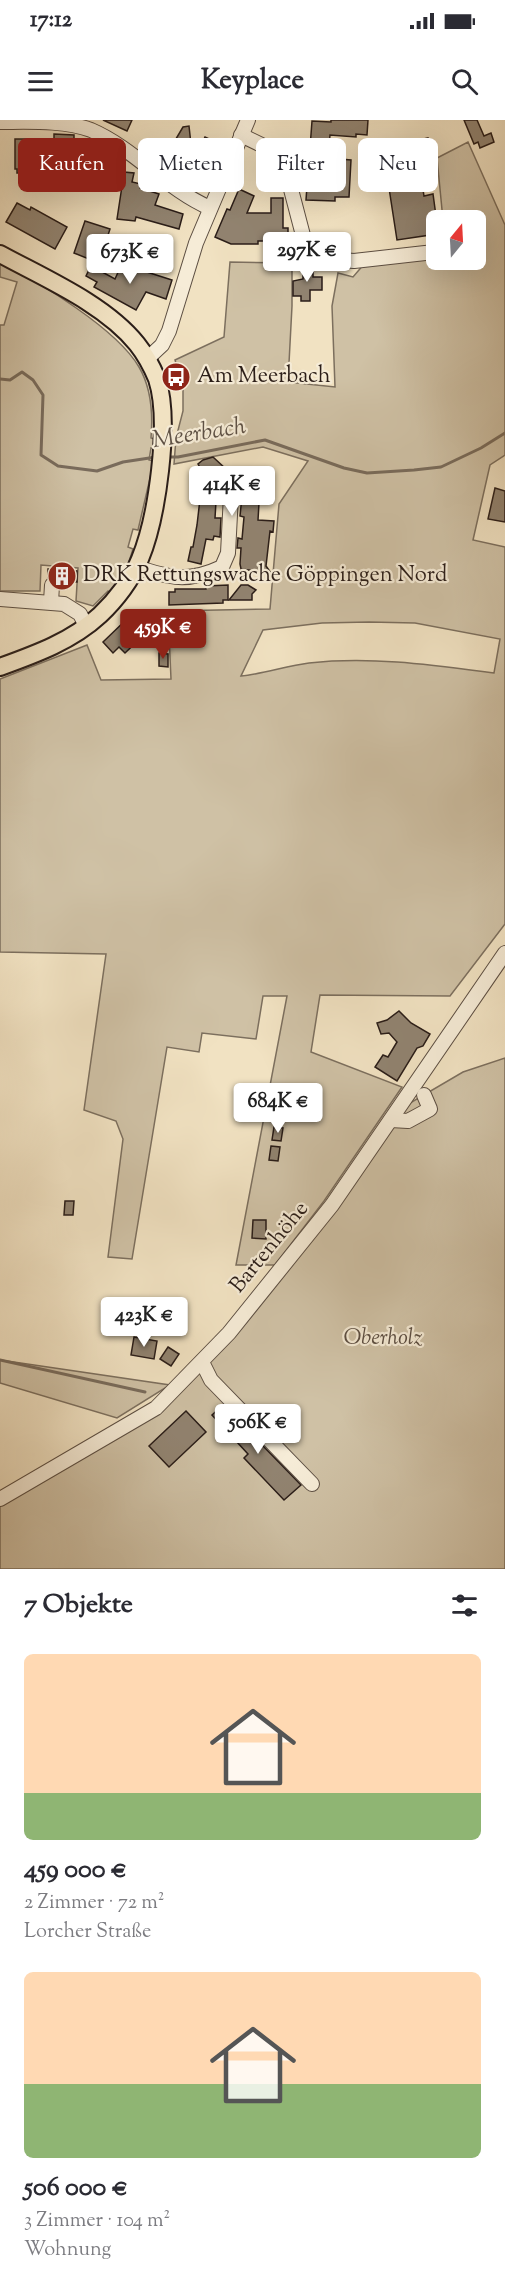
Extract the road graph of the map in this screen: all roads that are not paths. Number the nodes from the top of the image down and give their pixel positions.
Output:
1 (248, 120) edge
2 (0, 122) edge
3 (93, 125) edge
4 (241, 135) junction
5 (210, 208) junction
6 (426, 253) edge
7 (0, 254) edge
8 (147, 359) junction
9 (231, 495) dead end
10 (136, 567) junction
11 (52, 585) dead end
12 (0, 599) edge
13 (51, 602) junction
14 (86, 626) junction
15 (0, 667) edge
16 (505, 953) edge
17 (424, 1095) dead end
18 (391, 1120) junction
19 (202, 1362) junction
20 (312, 1484) dead end
21 (0, 1499) edge

1 - 4 street
2 - 3 street
3 - 5 street
4 - 5 street
4 - 6 street
5 - 8 street
7 - 8 main road
8 - 10 main road
9 - 10 street
10 - 14 main road
11 - 13 street
12 - 13 street
13 - 14 street
14 - 15 main road
16 - 18 street, Bartenhöhe
17 - 18 street
18 - 19 street, Bartenhöhe
19 - 20 street
19 - 21 street, Bartenhöhe

